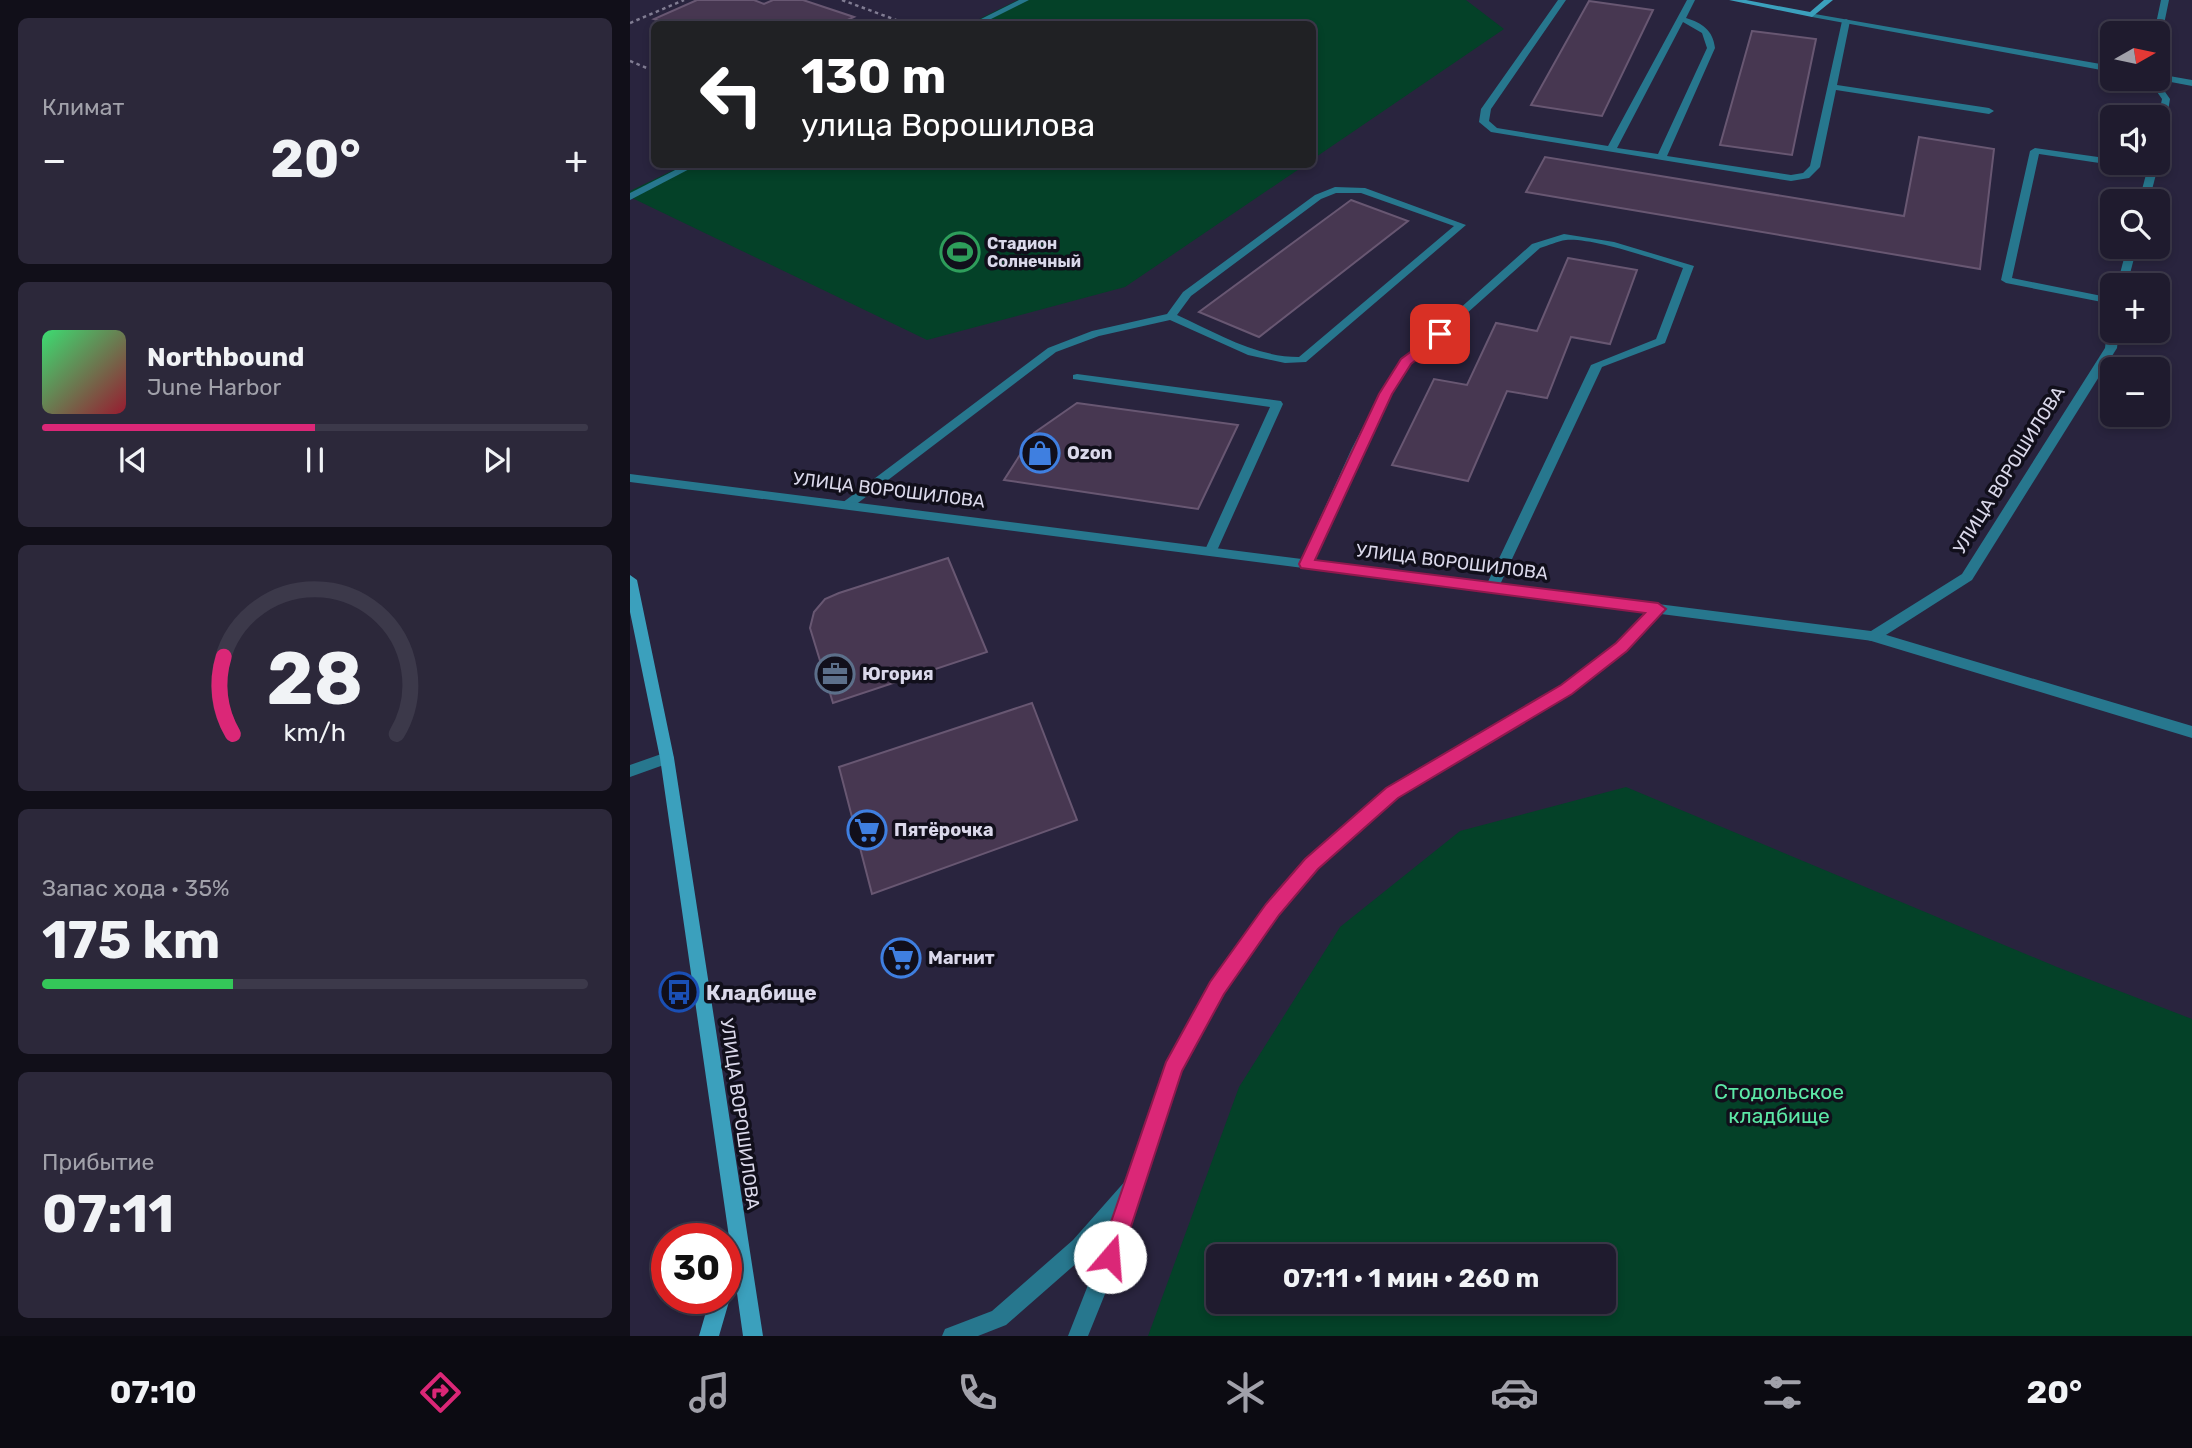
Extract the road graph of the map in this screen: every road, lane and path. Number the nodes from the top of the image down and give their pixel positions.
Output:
1 (684, 0) edge
2 (842, 0) edge
3 (1025, 0) edge
4 (1562, 0) edge
5 (1691, 0) edge
6 (1733, 0) edge
7 (1829, 0) edge
8 (2165, 0) edge
9 (1812, 15) junction
10 (1681, 19) junction
11 (899, 21) edge
12 (981, 21) edge
13 (1846, 21) junction
14 (2161, 21) edge
15 (630, 23) edge
16 (630, 61) edge
17 (2100, 67) edge
18 (651, 70) edge
19 (2170, 79) edge
20 (2192, 83) edge
21 (1832, 87) junction
22 (1989, 111) dead end
23 (1611, 150) junction
24 (1661, 158) junction
25 (2100, 160) edge
26 (687, 168) edge
27 (630, 197) edge
28 (2100, 299) edge
29 (1171, 316) junction
30 (2112, 343) edge
31 (1077, 377) dead end
32 (630, 478) edge
33 (846, 506) junction
34 (1210, 552) junction
35 (1306, 564) junction
36 (631, 586) edge
37 (1492, 588) junction
38 (1658, 609) junction
39 (1872, 636) junction
40 (2192, 732) edge
41 (667, 758) junction
42 (630, 771) edge
43 (1135, 1181) junction
44 (735, 1223) edge
45 (742, 1270) edge
46 (715, 1314) edge
47 (709, 1336) edge
48 (753, 1336) edge
49 (952, 1336) edge
50 (1078, 1336) edge

1 - 15 path
2 - 11 path
3 - 12 street
4 - 23 street
5 - 10 street
6 - 9 main road
7 - 9 main road
8 - 14 street
9 - 13 street
10 - 23 street
10 - 24 street
13 - 17 street
13 - 21 street
16 - 18 path
19 - 20 street
21 - 22 street
21 - 24 street
23 - 24 street
25 - 28 street
26 - 27 street
29 - 29 street
29 - 33 street
30 - 39 street, УЛИЦА ВОРОШИЛОВА
31 - 34 street
32 - 33 street, УЛИЦА ВОРОШИЛОВА
33 - 34 street, УЛИЦА ВОРОШИЛОВА
34 - 35 street, УЛИЦА ВОРОШИЛОВА
35 - 37 street, УЛИЦА ВОРОШИЛОВА
35 - 37 street
36 - 41 main road, УЛИЦА ВОРОШИЛОВА
37 - 38 street, УЛИЦА ВОРОШИЛОВА
38 - 39 street, УЛИЦА ВОРОШИЛОВА
38 - 43 street
39 - 40 street
41 - 42 street
41 - 44 main road, УЛИЦА ВОРОШИЛОВА
43 - 49 street
43 - 50 street
45 - 48 main road, УЛИЦА ВОРОШИЛОВА
46 - 47 main road

